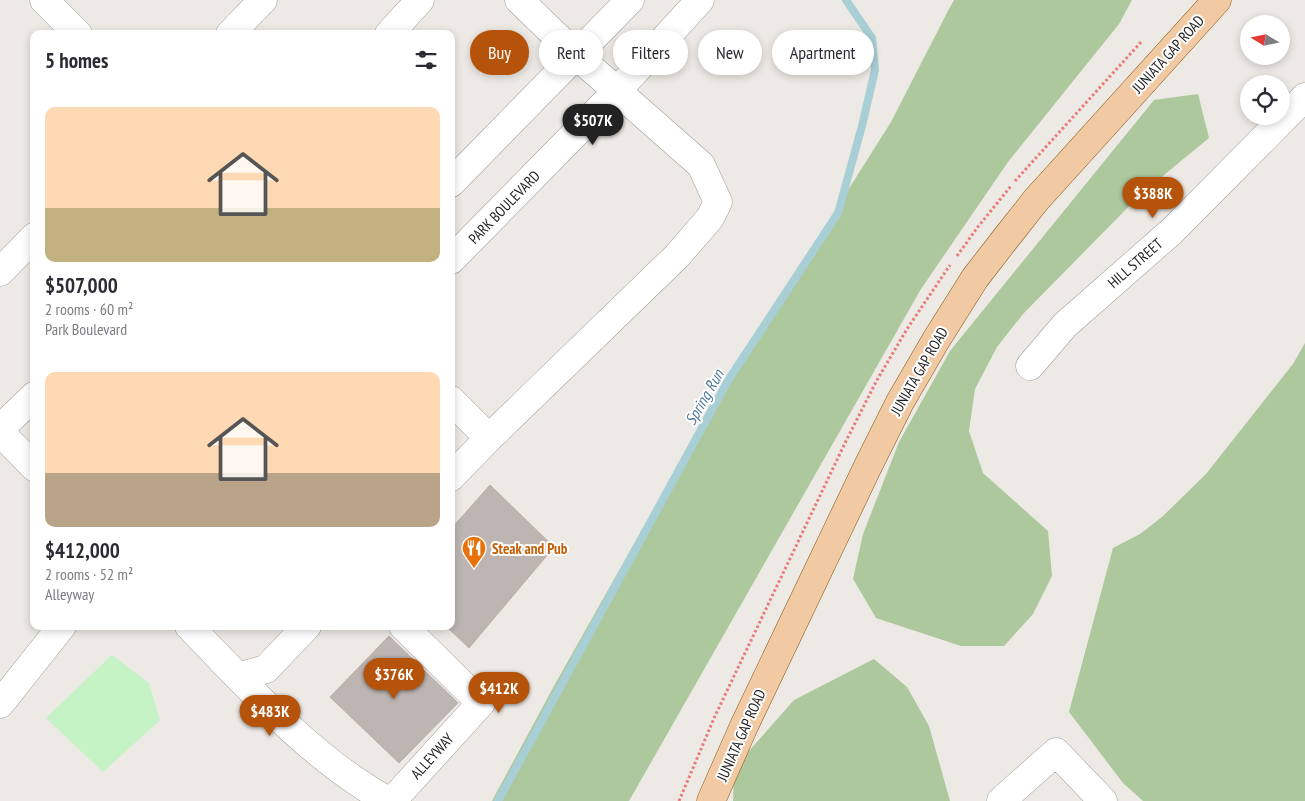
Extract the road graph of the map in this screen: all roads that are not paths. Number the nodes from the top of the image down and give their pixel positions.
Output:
1 (44, 0) edge
2 (263, 0) edge
3 (420, 0) edge
4 (519, 0) edge
5 (630, 0) edge
6 (700, 0) edge
7 (1217, 0) edge
8 (74, 30) edge
9 (234, 30) edge
10 (393, 30) edge
11 (550, 30) edge
12 (601, 30) edge
13 (557, 75) edge
14 (598, 75) edge
15 (617, 91) junction
16 (1305, 97) edge
17 (455, 179) edge
18 (30, 241) edge
19 (455, 256) edge
20 (0, 272) edge
21 (1030, 366) dead end
22 (30, 400) edge
23 (455, 404) edge
24 (0, 431) edge
25 (489, 438) junction
26 (30, 463) edge
27 (455, 473) edge
28 (59, 630) edge
29 (193, 630) edge
30 (303, 630) edge
31 (407, 630) edge
32 (238, 677) junction
33 (0, 704) edge
34 (390, 801) edge
35 (711, 801) edge
36 (1001, 801) edge
37 (1103, 801) edge

1 - 8 street
2 - 9 street
3 - 10 street
4 - 11 street
5 - 12 street
6 - 15 street, PARK BOULEVARD
7 - 35 main road, JUNIATA GAP ROAD
13 - 17 street
14 - 15 street
15 - 19 street, PARK BOULEVARD
15 - 25 street
16 - 21 street, HILL STREET
18 - 20 street
22 - 24 street
23 - 25 street
24 - 26 street
25 - 27 street
28 - 33 street
29 - 32 street
30 - 32 street
31 - 34 street, ALLEYWAY
32 - 34 street
36 - 37 street

